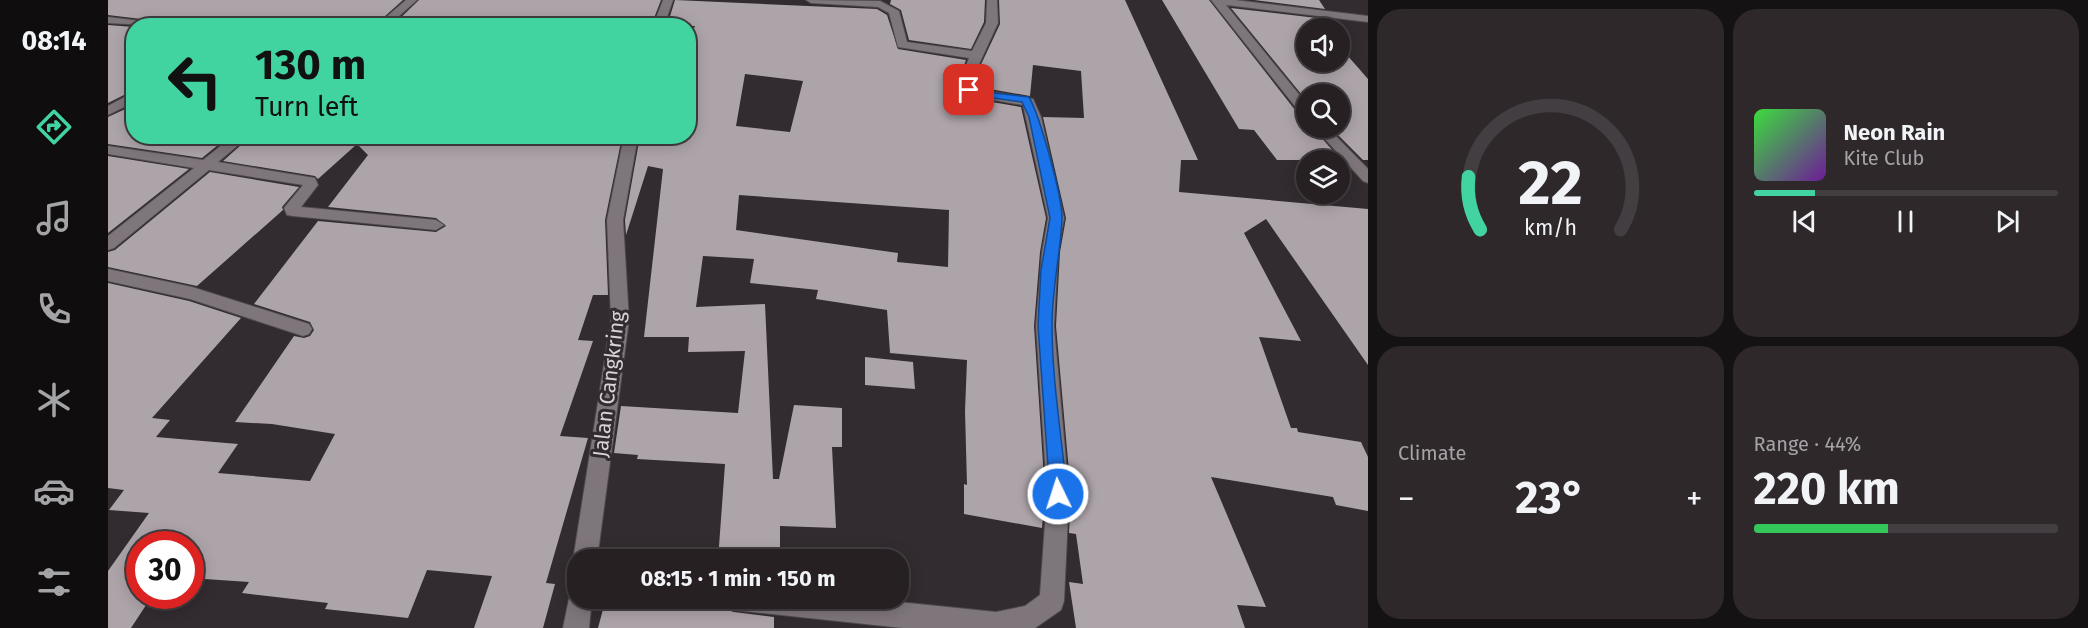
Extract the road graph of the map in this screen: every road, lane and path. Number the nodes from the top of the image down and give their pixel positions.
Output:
1 (412, 0) edge
2 (668, 0) edge
3 (810, 0) edge
4 (992, 0) edge
5 (1216, 0) edge
6 (391, 18) edge
7 (661, 18) edge
8 (1368, 19) edge
9 (108, 20) edge
10 (126, 22) edge
11 (976, 55) junction
12 (1296, 99) edge
13 (126, 101) edge
14 (108, 111) edge
15 (1330, 138) edge
16 (233, 144) edge
17 (629, 144) edge
18 (108, 150) edge
19 (206, 167) junction
20 (1368, 178) edge
21 (436, 225) dead end
22 (108, 244) edge
23 (108, 274) edge
24 (303, 329) dead end
25 (587, 549) edge
26 (579, 609) edge
27 (841, 609) edge
28 (576, 628) edge

1 - 6 street
2 - 7 street
3 - 11 street
4 - 11 street
5 - 8 street
5 - 12 street
9 - 10 street
11 - 27 street
13 - 14 street
15 - 20 street
16 - 19 street
17 - 25 street, Jalan Cangkring
18 - 19 street
19 - 21 street
19 - 22 street
23 - 24 street
26 - 28 street

